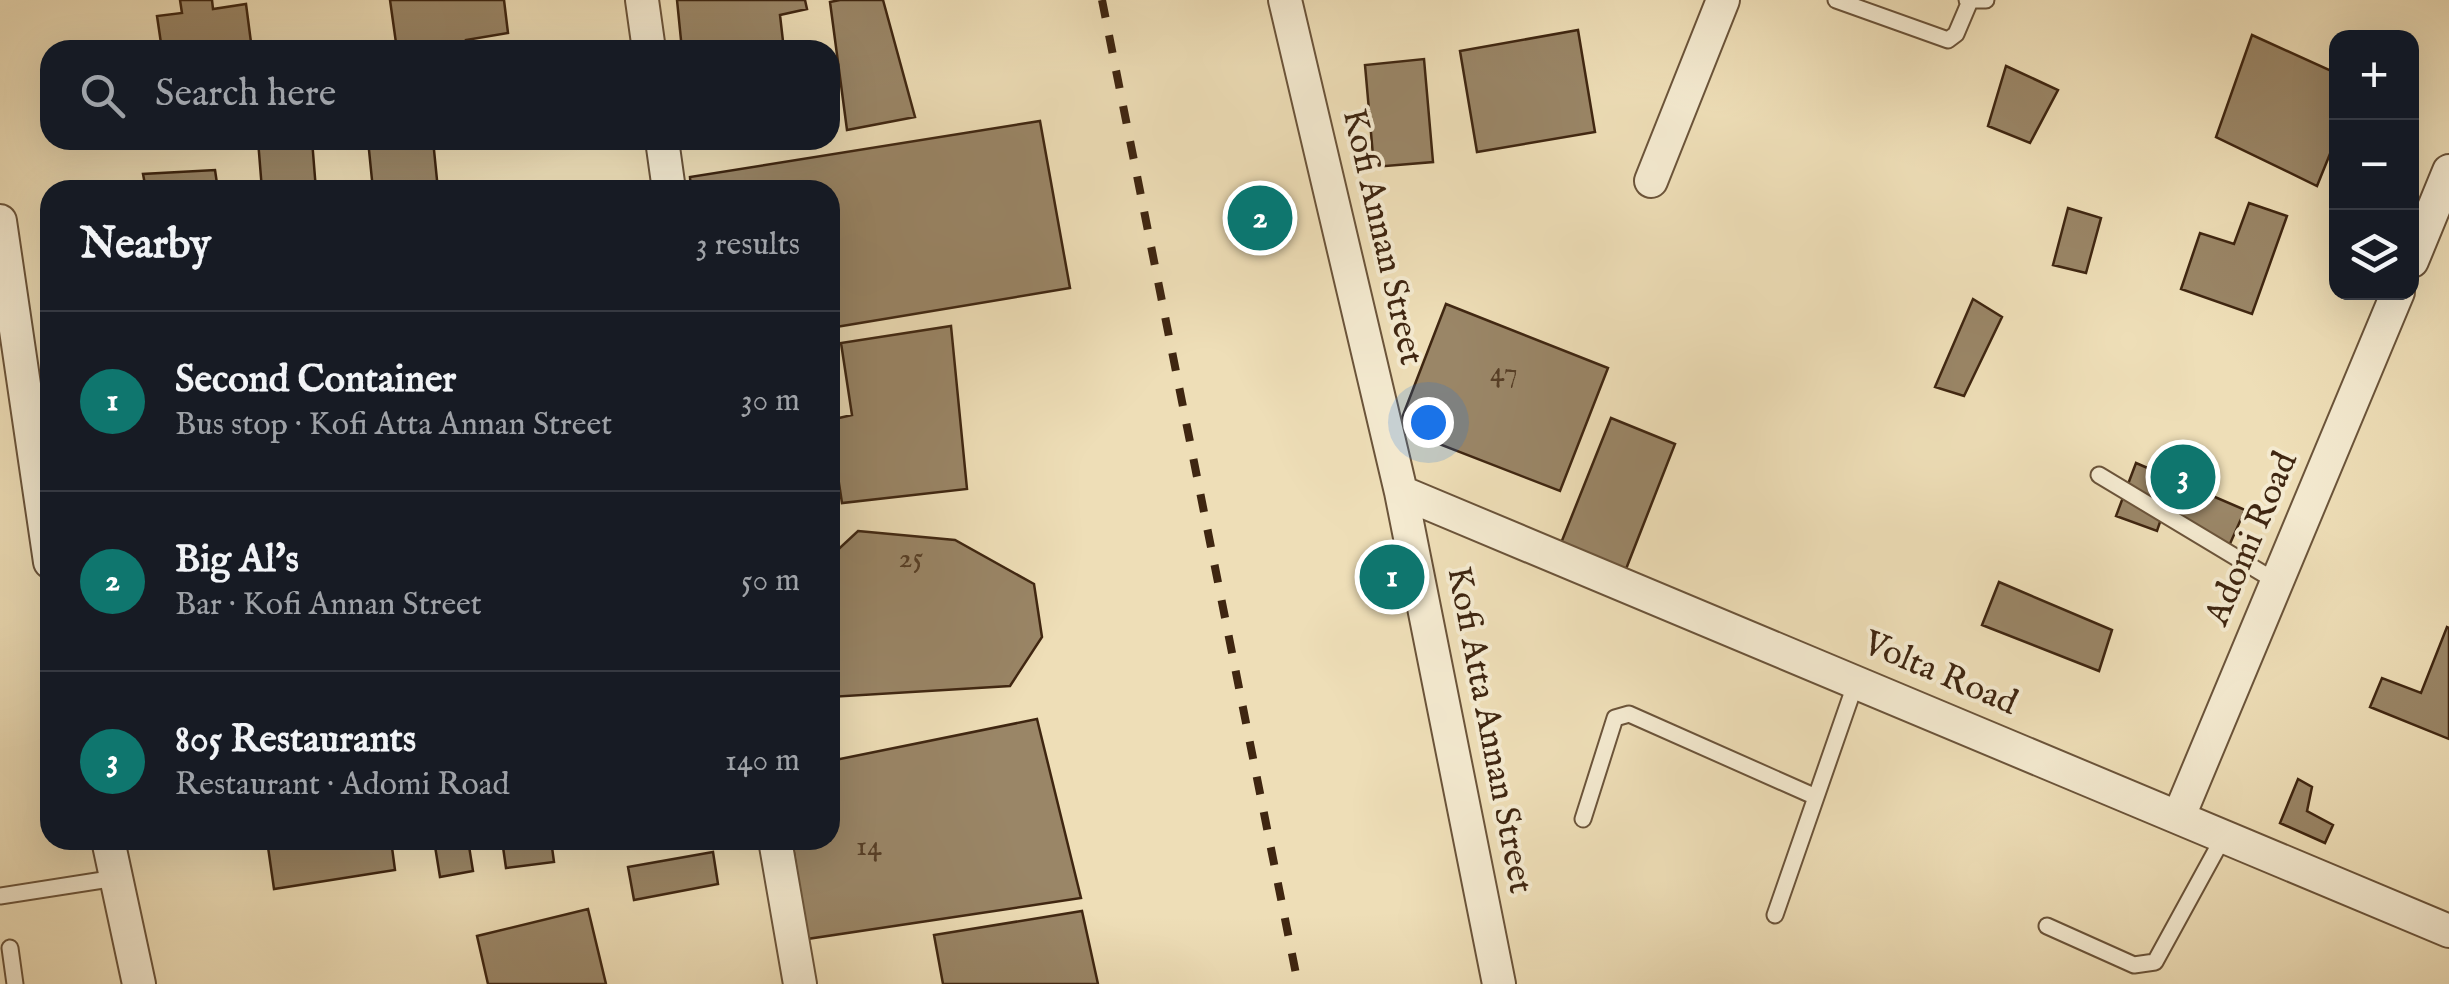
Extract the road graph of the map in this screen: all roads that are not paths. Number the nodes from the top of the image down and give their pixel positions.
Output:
1 (642, 0) edge
2 (1285, 0) edge
3 (1723, 0) edge
4 (1836, 0) edge
5 (1986, 0) edge
6 (1968, 1) edge
7 (648, 40) edge
8 (663, 150) edge
9 (2449, 171) edge
10 (668, 180) edge
11 (1650, 181) dead end
12 (0, 221) edge
13 (2419, 243) edge
14 (2395, 300) edge
15 (2099, 474) dead end
16 (1401, 492) junction
17 (40, 494) edge
18 (2277, 582) junction
19 (1856, 682) junction
20 (1816, 798) junction
21 (2178, 816) junction
22 (1583, 819) dead end
23 (2224, 836) junction
24 (110, 850) edge
25 (777, 850) edge
26 (116, 878) junction
27 (0, 896) edge
28 (1775, 915) dead end
29 (2047, 926) dead end
30 (2449, 931) edge
31 (10, 948) dead end
32 (15, 984) edge
33 (138, 984) edge
34 (800, 984) edge
35 (1499, 984) edge

1 - 7 street
2 - 16 street, Kofi Annan Street
3 - 11 street
4 - 6 lane
5 - 6 lane
8 - 10 street
9 - 13 street
12 - 17 street
14 - 18 street, Adomi Road
15 - 18 lane
16 - 19 street, Volta Road
16 - 35 street, Kofi Atta Annan Street
18 - 21 street, Adomi Road
19 - 20 lane
19 - 21 street, Volta Road
20 - 22 lane
20 - 28 lane
21 - 23 street, Volta Road
23 - 29 lane
23 - 30 street, Volta Road
24 - 26 street
25 - 34 street
26 - 27 lane
26 - 33 street
31 - 32 lane

